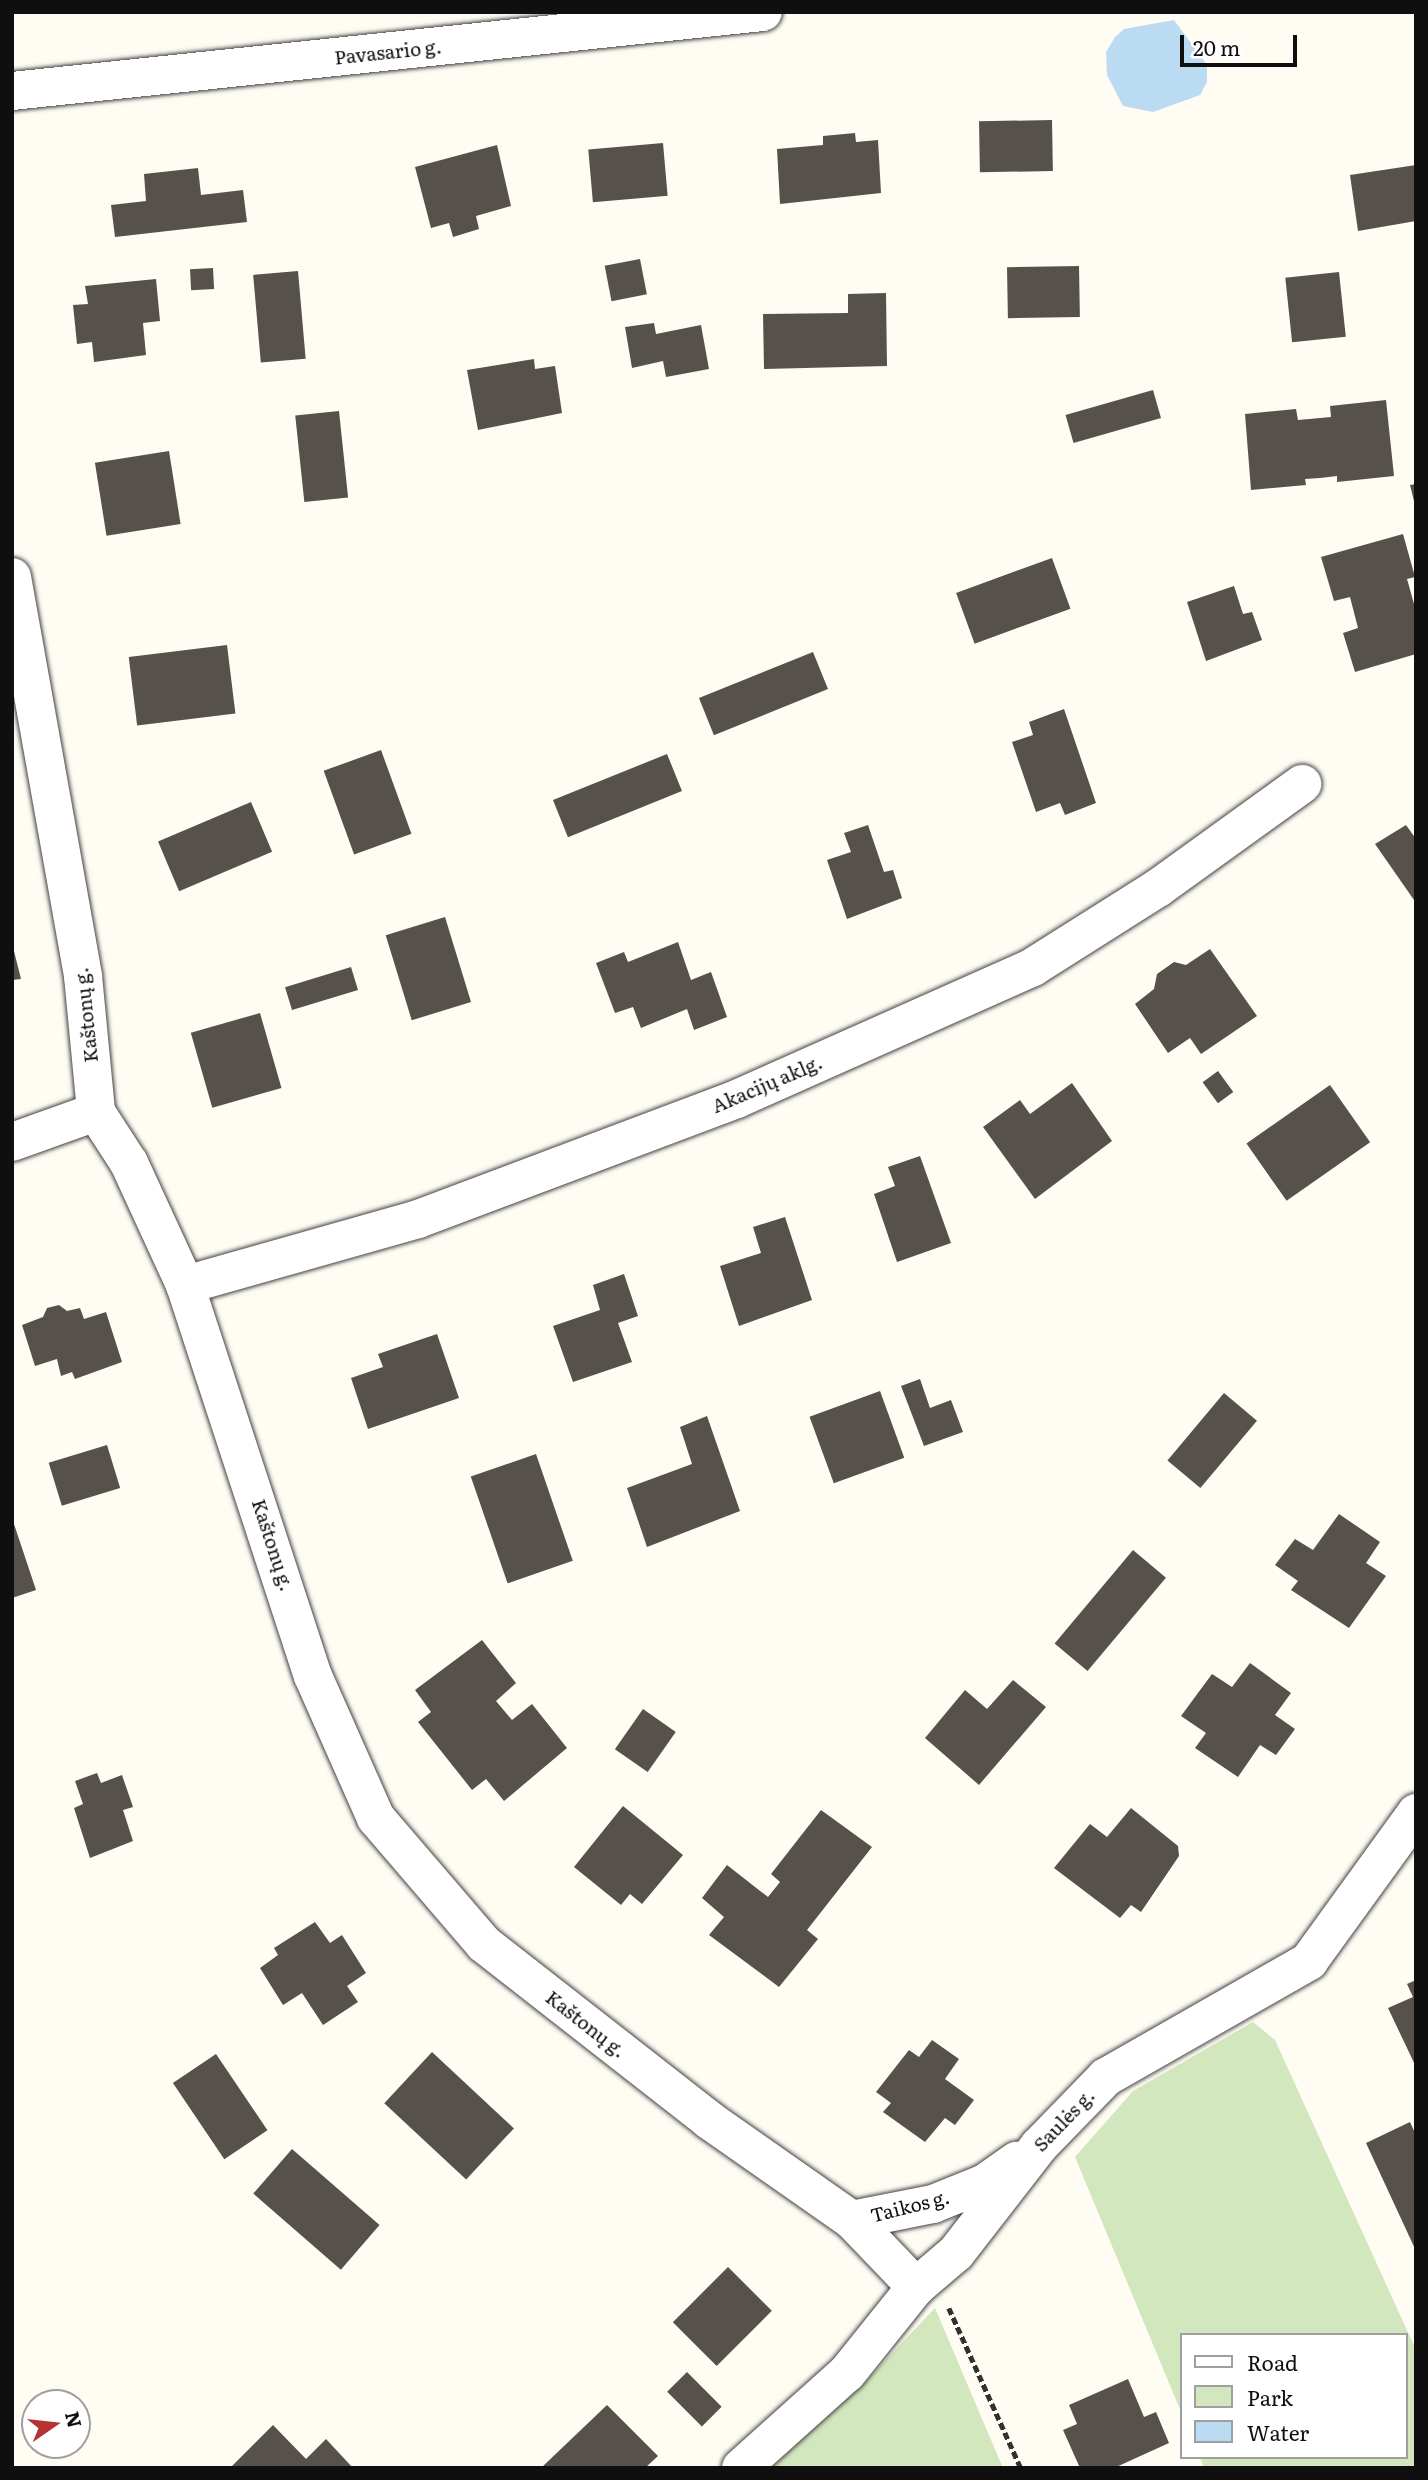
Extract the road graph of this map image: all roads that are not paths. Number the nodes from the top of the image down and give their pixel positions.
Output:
1 (763, 12) edge
2 (12, 91) edge
3 (12, 577) edge
4 (1302, 784) dead end
5 (96, 1112) junction
6 (12, 1142) edge
7 (185, 1284) junction
8 (1416, 1813) edge
9 (1039, 2146) junction
10 (852, 2220) junction
11 (916, 2287) junction
12 (741, 2468) edge

1 - 2 street, Pavasario g.
3 - 5 street, Kaštonų g.
4 - 7 street, Akacijų aklg.
5 - 6 street
5 - 7 street, Kaštonų g.
7 - 10 street, Kaštonų g.
8 - 9 street, Saulės g.
9 - 10 street, Taikos g.
9 - 11 street, Saulės g.
10 - 11 street, Kaštonų g.
11 - 12 street, Saulės g.

